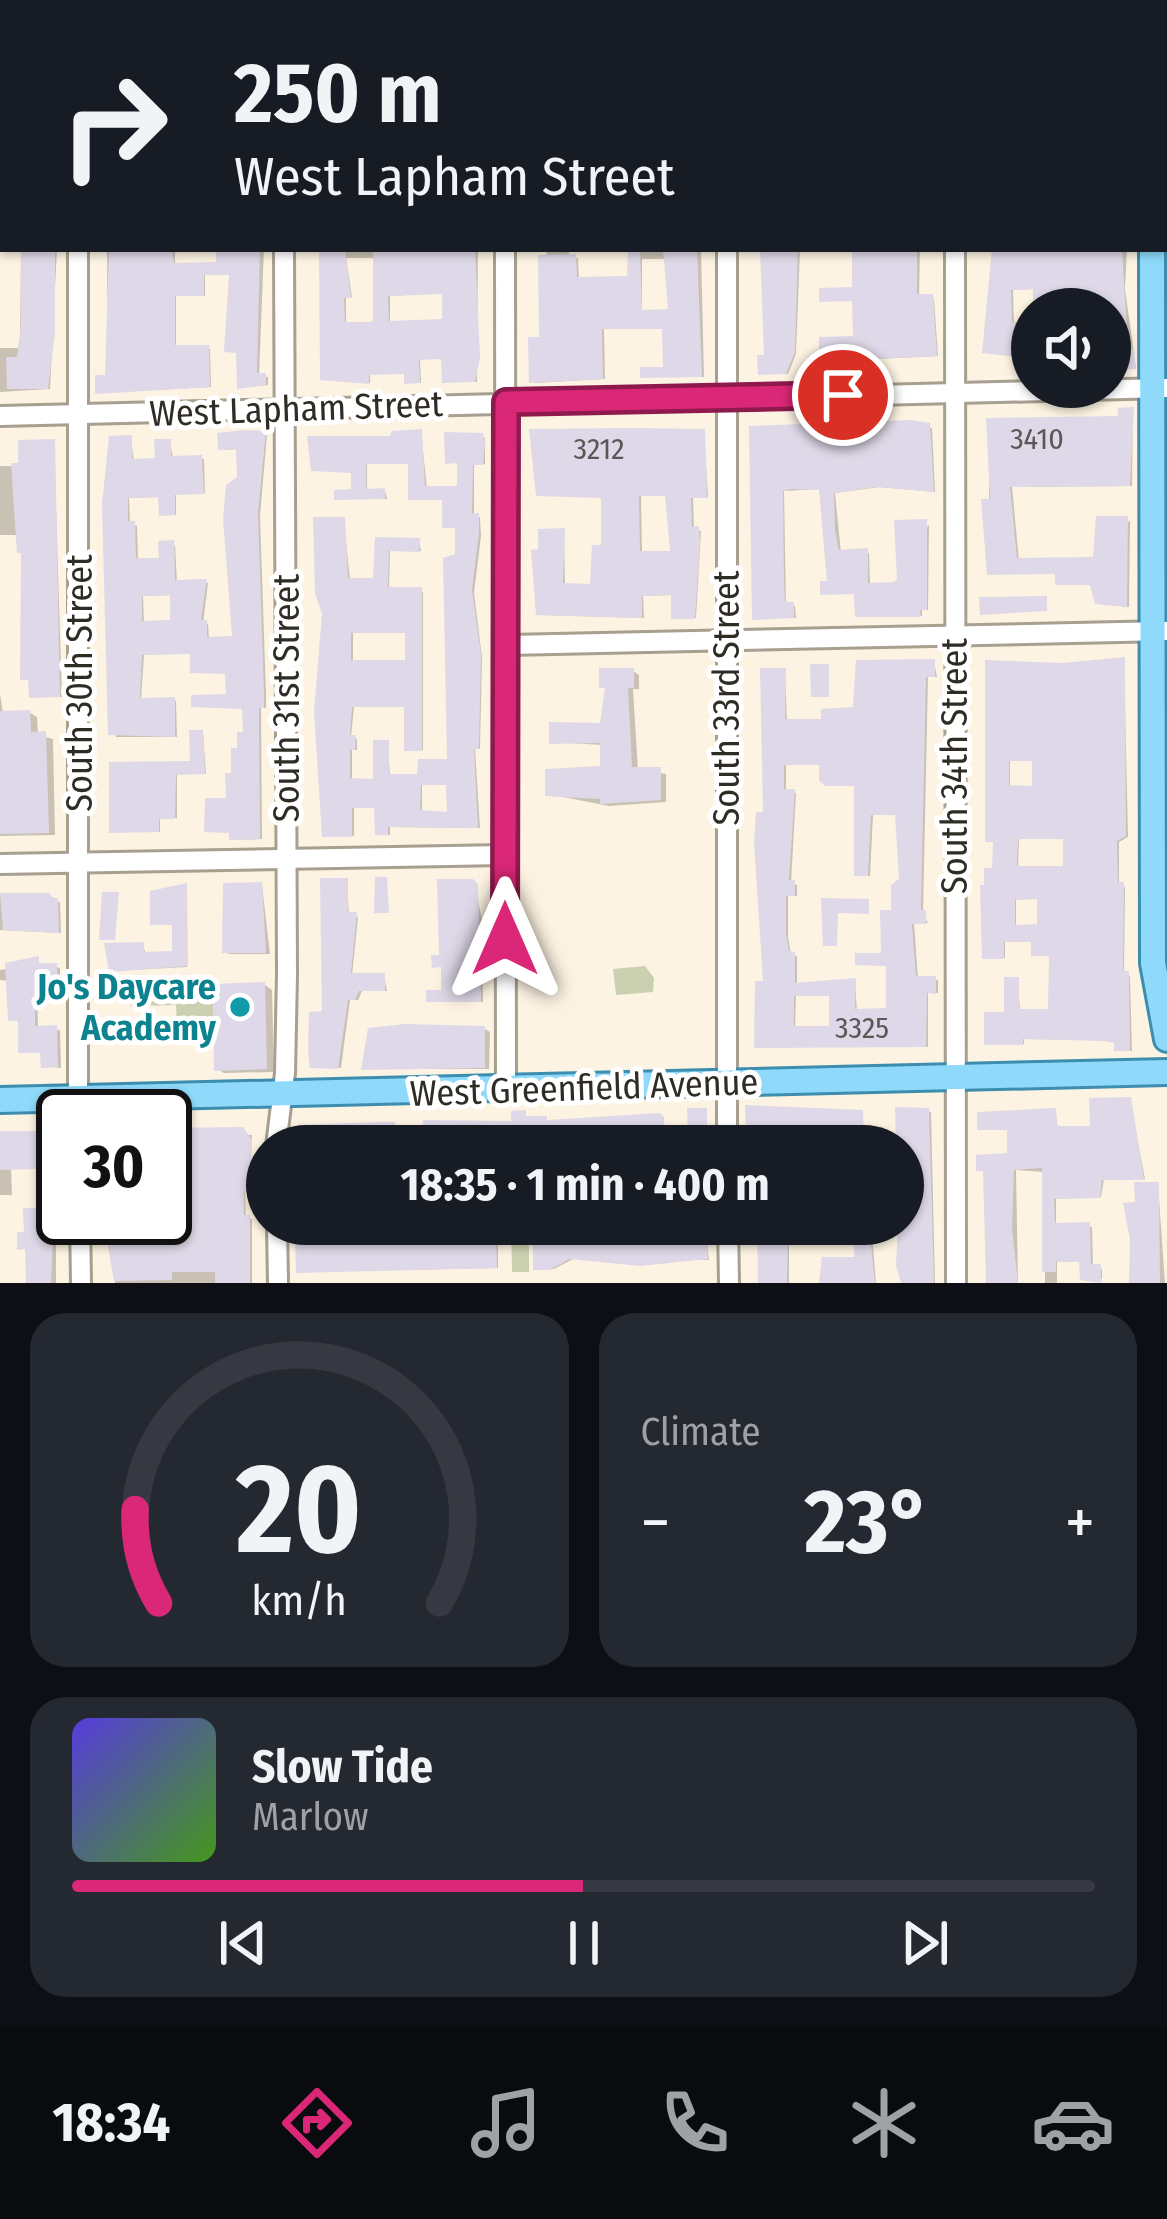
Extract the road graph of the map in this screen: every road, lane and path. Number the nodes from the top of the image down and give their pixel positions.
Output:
1 (78, 252) edge
2 (284, 252) edge
3 (505, 252) edge
4 (727, 252) edge
5 (955, 252) edge
6 (1152, 252) edge
7 (1159, 388) edge
8 (955, 394) junction
9 (726, 397) junction
10 (506, 402) junction
11 (285, 408) junction
12 (78, 414) junction
13 (0, 416) edge
14 (1159, 632) edge
15 (955, 637) junction
16 (726, 641) junction
17 (507, 645) junction
18 (505, 855) junction
19 (286, 859) junction
20 (79, 862) junction
21 (0, 864) edge
22 (1167, 1039) edge
23 (1167, 1072) edge
24 (952, 1078) junction
25 (726, 1082) junction
26 (78, 1089) edge
27 (506, 1090) junction
28 (280, 1094) junction
29 (0, 1100) edge
30 (192, 1100) edge
31 (36, 1103) edge
32 (278, 1125) edge
33 (727, 1125) edge
34 (80, 1245) edge
35 (277, 1245) edge
36 (728, 1245) edge
37 (81, 1283) edge
38 (278, 1283) edge
39 (729, 1283) edge
40 (956, 1283) edge

1 - 12 street, South 30th Street
2 - 11 street, South 31st Street
3 - 10 street
4 - 9 street, South 33rd Street
5 - 8 street, South 34th Street
6 - 7 main road
7 - 8 street, West Lapham Street
7 - 14 main road
8 - 9 street, West Lapham Street
8 - 15 street, South 34th Street
9 - 10 street, West Lapham Street
9 - 16 street, South 33rd Street
10 - 11 street, West Lapham Street
10 - 17 street
11 - 12 street, West Lapham Street
11 - 19 street, South 31st Street
12 - 13 street, West Lapham Street
12 - 20 street, South 30th Street
14 - 15 street
14 - 22 main road
15 - 16 street
15 - 24 street, South 34th Street
16 - 17 street
16 - 25 street, South 33rd Street
17 - 18 street
18 - 19 street
18 - 27 street
19 - 20 street
19 - 28 street, South 31st Street
20 - 21 street
20 - 26 street, South 30th Street
23 - 24 main road, West Greenfield Avenue
24 - 25 main road, West Greenfield Avenue
24 - 40 street, South 34th Street
25 - 27 main road, West Greenfield Avenue
25 - 33 street, South 33rd Street
27 - 28 main road, West Greenfield Avenue
28 - 30 main road, West Greenfield Avenue
28 - 32 street, South 31st Street
29 - 31 main road, West Greenfield Avenue
34 - 37 street
35 - 38 street
36 - 39 street

